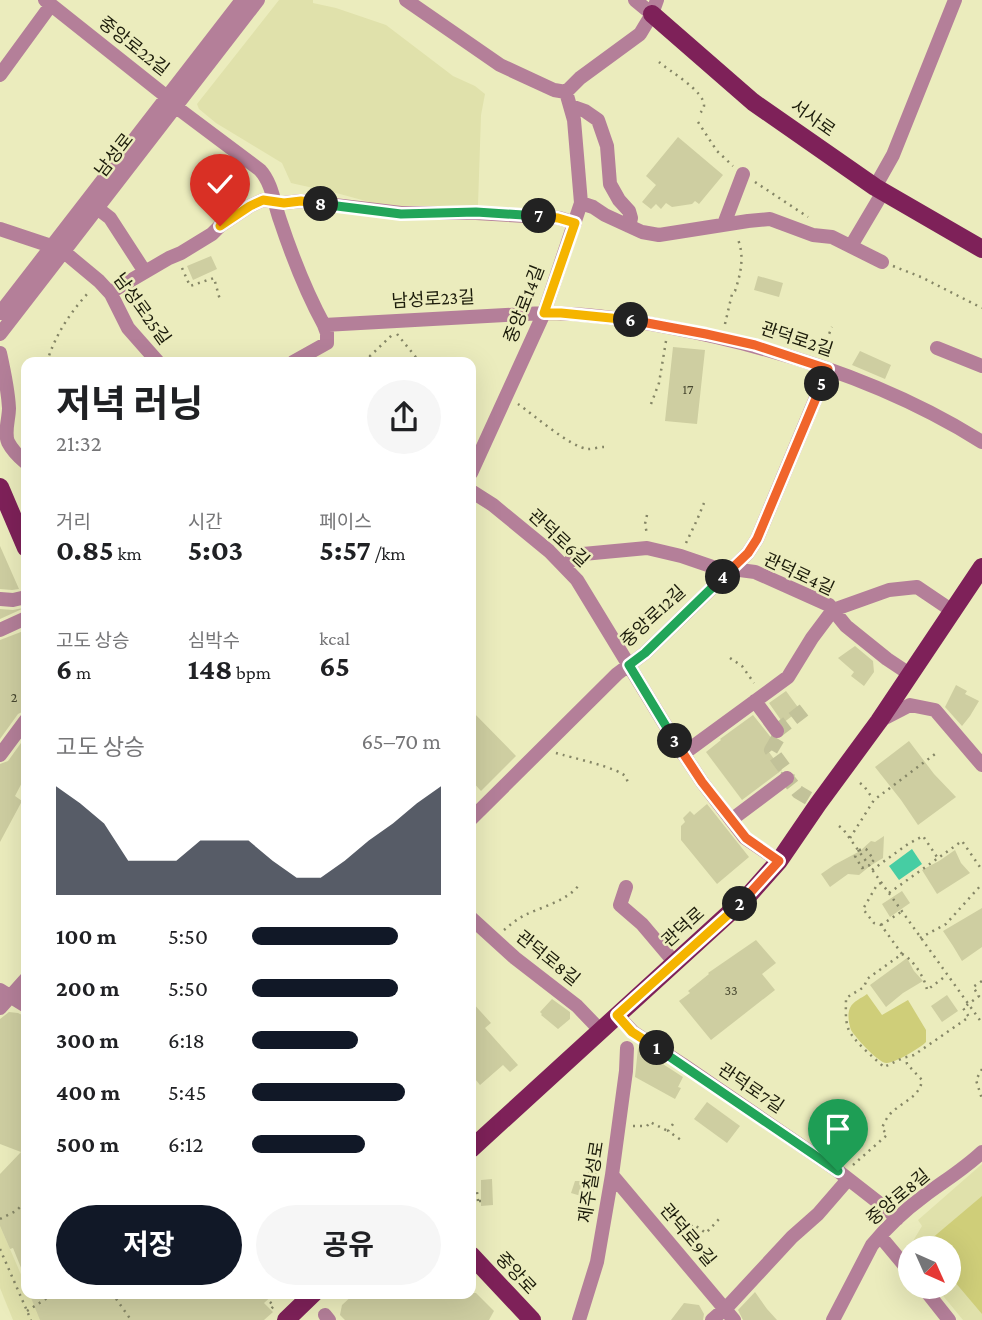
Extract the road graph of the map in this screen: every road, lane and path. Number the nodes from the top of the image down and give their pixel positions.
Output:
1 (242, 0) edge
2 (258, 0) edge
3 (406, 0) edge
4 (635, 0) edge
5 (955, 0) edge
6 (48, 3) edge
7 (654, 7) edge
8 (659, 62) dead end
9 (0, 75) edge
10 (569, 99) junction
11 (171, 102) junction
12 (698, 116) dead end
13 (743, 174) dead end
14 (879, 189) junction
15 (274, 201) junction
16 (581, 203) junction
17 (97, 208) junction
18 (575, 223) junction
19 (728, 224) junction
20 (629, 226) junction
21 (0, 229) edge
22 (851, 246) junction
23 (57, 248) junction
24 (982, 249) edge
25 (176, 255) junction
26 (882, 262) joint
27 (145, 272) junction
28 (99, 281) junction
29 (111, 294) junction
30 (222, 300) dead end
31 (982, 308) edge
32 (0, 313) edge
33 (544, 313) junction
34 (324, 325) junction
35 (668, 327) junction
36 (832, 327) dead end
37 (0, 334) edge
38 (722, 338) junction
39 (937, 348) dead end
40 (0, 353) edge
41 (49, 357) edge
42 (154, 357) edge
43 (302, 357) edge
44 (371, 357) edge
45 (416, 357) edge
46 (982, 366) edge
47 (822, 368) junction
48 (0, 390) edge
49 (506, 398) junction
50 (651, 404) dead end
51 (0, 424) edge
52 (982, 442) edge
53 (604, 447) dead end
54 (21, 459) edge
55 (476, 462) edge
56 (0, 487) edge
57 (476, 494) edge
58 (704, 503) dead end
59 (647, 515) dead end
60 (21, 536) edge
61 (648, 548) junction
62 (681, 556) junction
63 (565, 566) junction
64 (982, 567) edge
65 (732, 569) junction
66 (21, 598) edge
67 (0, 599) edge
68 (832, 610) junction
69 (954, 612) junction
70 (21, 620) edge
71 (0, 630) edge
72 (730, 659) dead end
73 (629, 665) junction
74 (911, 675) junction
75 (758, 698) junction
76 (879, 721) junction
77 (21, 727) edge
78 (777, 730) dead end
79 (545, 745) junction
80 (684, 754) junction
81 (935, 754) dead end
82 (0, 755) edge
83 (982, 765) edge
84 (787, 778) dead end
85 (628, 782) dead end
86 (860, 783) dead end
87 (874, 800) junction
88 (476, 814) edge
89 (731, 820) junction
90 (839, 825) dead end
91 (850, 838) junction
92 (859, 850) junction
93 (937, 857) junction
94 (779, 861) junction
95 (869, 865) junction
96 (872, 870) junction
97 (982, 870) edge
98 (881, 883) junction
99 (579, 885) dead end
100 (626, 887) dead end
101 (981, 887) edge
102 (889, 893) junction
103 (901, 912) junction
104 (881, 925) junction
105 (476, 926) edge
106 (920, 938) junction
107 (495, 940) junction
108 (902, 954) junction
109 (675, 962) junction
110 (947, 975) junction
111 (982, 981) edge
112 (21, 982) edge
113 (5, 993) edge
114 (979, 996) junction
115 (982, 1001) edge
116 (21, 1003) edge
117 (968, 1004) junction
118 (0, 1008) edge
119 (617, 1015) junction
120 (982, 1023) edge
121 (600, 1031) junction
122 (627, 1048) dead end
123 (905, 1057) junction
124 (982, 1069) edge
125 (982, 1099) edge
126 (619, 1124) junction
127 (673, 1124) dead end
128 (668, 1131) junction
129 (681, 1140) dead end
130 (476, 1142) edge
131 (982, 1152) edge
132 (612, 1175) junction
133 (846, 1178) junction
134 (481, 1192) dead end
135 (476, 1201) edge
136 (21, 1206) edge
137 (721, 1217) dead end
138 (0, 1219) edge
139 (897, 1219) junction
140 (880, 1236) junction
141 (668, 1242) junction
142 (0, 1249) edge
143 (898, 1258) edge
144 (476, 1260) edge
145 (21, 1297) edge
146 (22, 1299) edge
147 (45, 1299) edge
148 (116, 1299) edge
149 (302, 1299) edge
150 (932, 1299) edge
151 (270, 1302) dead end
152 (27, 1311) junction
153 (278, 1315) edge
154 (729, 1315) edge
155 (31, 1320) edge
156 (131, 1320) edge
157 (532, 1320) edge
158 (579, 1320) edge
159 (712, 1320) edge
160 (833, 1320) edge
161 (949, 1320) edge

1 - 11 street, 남성로
2 - 11 street, 남성로
3 - 10 street
4 - 7 street, 서사로
5 - 14 street
6 - 9 street
6 - 11 street, 중앙로22길
7 - 10 street
7 - 14 main road, 서사로
8 - 12 path
10 - 16 street, 중앙로14길
10 - 20 street
11 - 15 street
11 - 17 street, 남성로
11 - 23 street, 남성로
13 - 19 street
14 - 22 street
14 - 24 main road, 서사로
15 - 18 street
15 - 25 street
15 - 34 street
16 - 18 street, 중앙로14길
16 - 20 street
17 - 23 street, 남성로
17 - 27 street
18 - 33 street, 중앙로14길
19 - 20 street
19 - 22 street
19 - 38 path
21 - 23 street
22 - 26 street
23 - 28 street, 남성로25길
23 - 32 street, 남성로
23 - 37 street, 남성로
25 - 27 street
25 - 30 path
26 - 31 path
27 - 29 street
28 - 29 street, 남성로25길
28 - 41 path
29 - 42 street, 남성로25길
33 - 34 street, 남성로23길
33 - 35 street, 관덕로2길
33 - 49 street, 중앙로14길
34 - 43 street
35 - 38 street, 관덕로2길
35 - 50 path
36 - 47 path
38 - 47 street, 관덕로2길
39 - 46 street
40 - 54 street
44 - 45 path
47 - 52 street, 관덕로2길
47 - 65 street, 중앙로12길
48 - 51 street
49 - 53 path
49 - 55 street, 중앙로14길
56 - 60 main road
57 - 63 street, 관덕로6길
58 - 62 path
59 - 61 path
61 - 62 street, 관덕로4길
61 - 63 street, 관덕로4길
62 - 65 street, 관덕로4길
63 - 73 street, 관덕로6길
64 - 69 main road, 관덕로
65 - 68 street, 관덕로4길
65 - 73 street, 중앙로12길
66 - 67 street
68 - 69 street
68 - 74 street, 관덕로4길
68 - 75 street
69 - 74 main road, 관덕로
70 - 71 street
72 - 75 path
73 - 79 street, 중앙로12길
73 - 80 street, 관덕로6길
74 - 76 main road, 관덕로
75 - 78 street
75 - 80 street
76 - 83 street
76 - 94 main road, 관덕로
77 - 82 street
79 - 85 path
79 - 88 street, 중앙로12길
80 - 89 street, 관덕로6길
81 - 87 path
84 - 89 street
86 - 87 path
87 - 91 path
89 - 94 street, 관덕로6길
90 - 91 path
91 - 92 path
92 - 95 path
92 - 95 path
92 - 95 path
93 - 96 path
93 - 97 path
93 - 102 path
94 - 109 main road, 관덕로
95 - 96 path
96 - 98 path
98 - 102 path
98 - 104 path
99 - 107 path
100 - 109 street
101 - 106 path
102 - 103 path
103 - 104 path
103 - 106 path
104 - 108 path
105 - 107 street, 관덕로8길
106 - 110 path
107 - 121 street, 관덕로8길
108 - 110 path
108 - 123 path
109 - 119 main road, 관덕로
110 - 117 path
111 - 114 path
112 - 113 street
113 - 116 street
113 - 118 street
114 - 115 path
114 - 117 path
117 - 120 path
117 - 123 path
119 - 121 main road, 관덕로
119 - 133 street, 관덕로7길
121 - 130 main road, 관덕로
122 - 126 street, 제주칠성로
123 - 133 path
124 - 125 path
126 - 128 path
126 - 132 street, 제주칠성로
127 - 128 path
128 - 129 path
131 - 139 street, 중앙로8길
132 - 141 street, 관덕로9길
132 - 158 street, 제주칠성로
133 - 139 street, 관덕로7길
133 - 154 street
134 - 135 path
136 - 138 path
137 - 141 path
139 - 140 street, 중앙로8길
140 - 143 street
140 - 160 street, 중앙로8길
141 - 154 street, 관덕로9길
142 - 145 path
144 - 157 main road, 중앙로
146 - 152 path
147 - 152 path
148 - 156 path
149 - 153 main road
150 - 161 street
151 - 153 path
152 - 155 path
154 - 159 street

